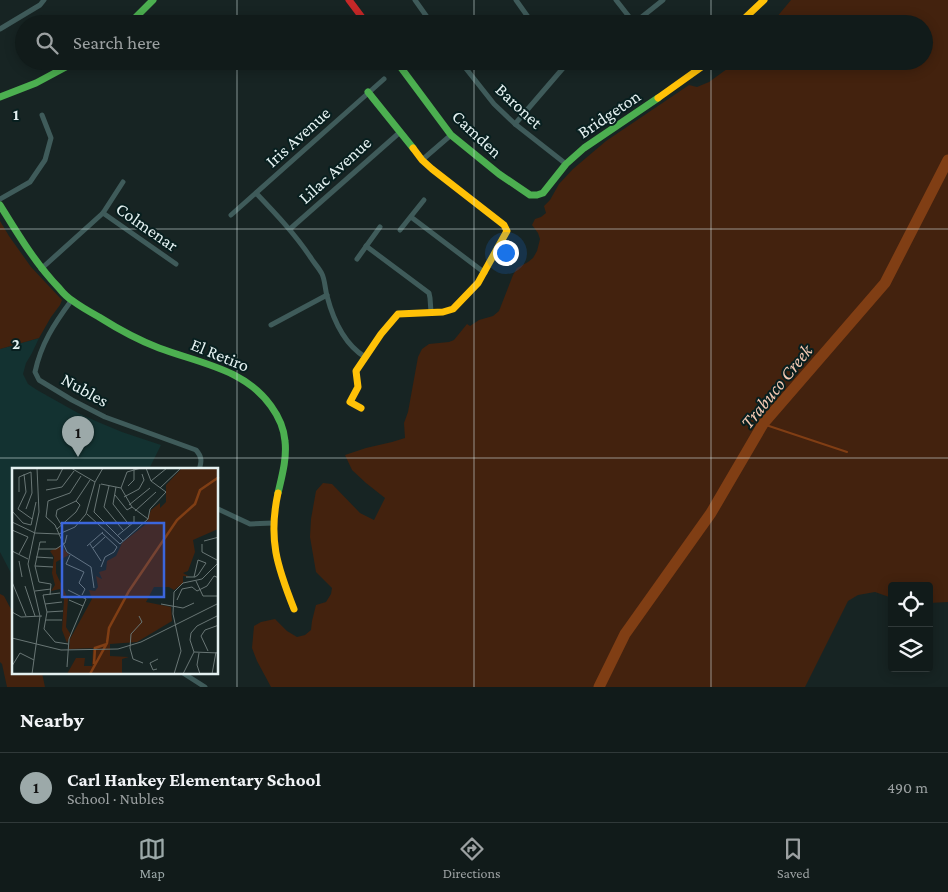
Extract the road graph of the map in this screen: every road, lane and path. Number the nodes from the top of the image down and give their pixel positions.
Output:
1 (44, 0) edge
2 (153, 0) edge
3 (349, 0) edge
4 (415, 0) edge
5 (516, 0) edge
6 (616, 0) edge
7 (663, 0) edge
8 (764, 0) edge
9 (22, 15) edge
10 (138, 15) edge
11 (360, 15) edge
12 (426, 15) edge
13 (527, 15) edge
14 (628, 15) edge
15 (644, 15) edge
16 (748, 15) edge
17 (15, 20) edge
18 (0, 29) edge
19 (61, 70) edge
20 (403, 70) edge
21 (467, 70) edge
22 (561, 70) edge
23 (698, 70) edge
24 (384, 79) dead end
25 (368, 92) junction
26 (0, 97) edge
27 (42, 115) dead end
28 (515, 124) junction
29 (400, 132) junction
30 (451, 135) junction
31 (422, 160) junction
32 (566, 164) junction
33 (123, 182) dead end
34 (256, 193) junction
35 (530, 195) joint
36 (0, 199) edge
37 (424, 200) dead end
38 (0, 205) edge
39 (103, 213) junction
40 (231, 215) dead end
41 (411, 217) junction
42 (380, 228) dead end
43 (290, 229) junction
44 (400, 230) dead end
45 (366, 246) junction
46 (357, 259) dead end
47 (176, 264) dead end
48 (41, 269) junction
49 (485, 273) junction
50 (327, 295) junction
51 (71, 300) junction
52 (431, 312) junction
53 (271, 324) dead end
54 (365, 357) junction
55 (361, 408) dead end
56 (200, 468) edge
57 (219, 509) edge
58 (274, 523) junction
59 (294, 608) dead end
60 (186, 674) edge
61 (205, 687) edge

1 - 9 street
2 - 10 street
3 - 11 street
4 - 12 street
5 - 13 street
6 - 14 street
7 - 15 street
8 - 16 street
17 - 18 street
19 - 26 street
20 - 30 street, Camden
21 - 28 street, Baronet
22 - 28 street
23 - 32 street, Bridgeton
24 - 25 street, Iris Avenue
25 - 29 street
25 - 34 street, Iris Avenue
27 - 36 street
28 - 32 street, Baronet
29 - 31 street
29 - 43 street, Lilac Avenue
30 - 31 street
30 - 35 street, Camden
31 - 49 street
32 - 35 street, Bridgeton
33 - 39 street
34 - 40 street, Iris Avenue
34 - 43 street
37 - 41 street
38 - 48 street, El Retiro
39 - 47 street, Colmenar
39 - 48 street
41 - 44 street
41 - 49 street
42 - 45 street
43 - 50 street
45 - 46 street
45 - 52 street
48 - 51 street, El Retiro
49 - 52 street
50 - 53 street
50 - 54 street
51 - 56 street, Nubles
51 - 58 street, El Retiro
52 - 54 street
54 - 55 street
57 - 58 street
58 - 59 street, El Retiro
60 - 61 street

